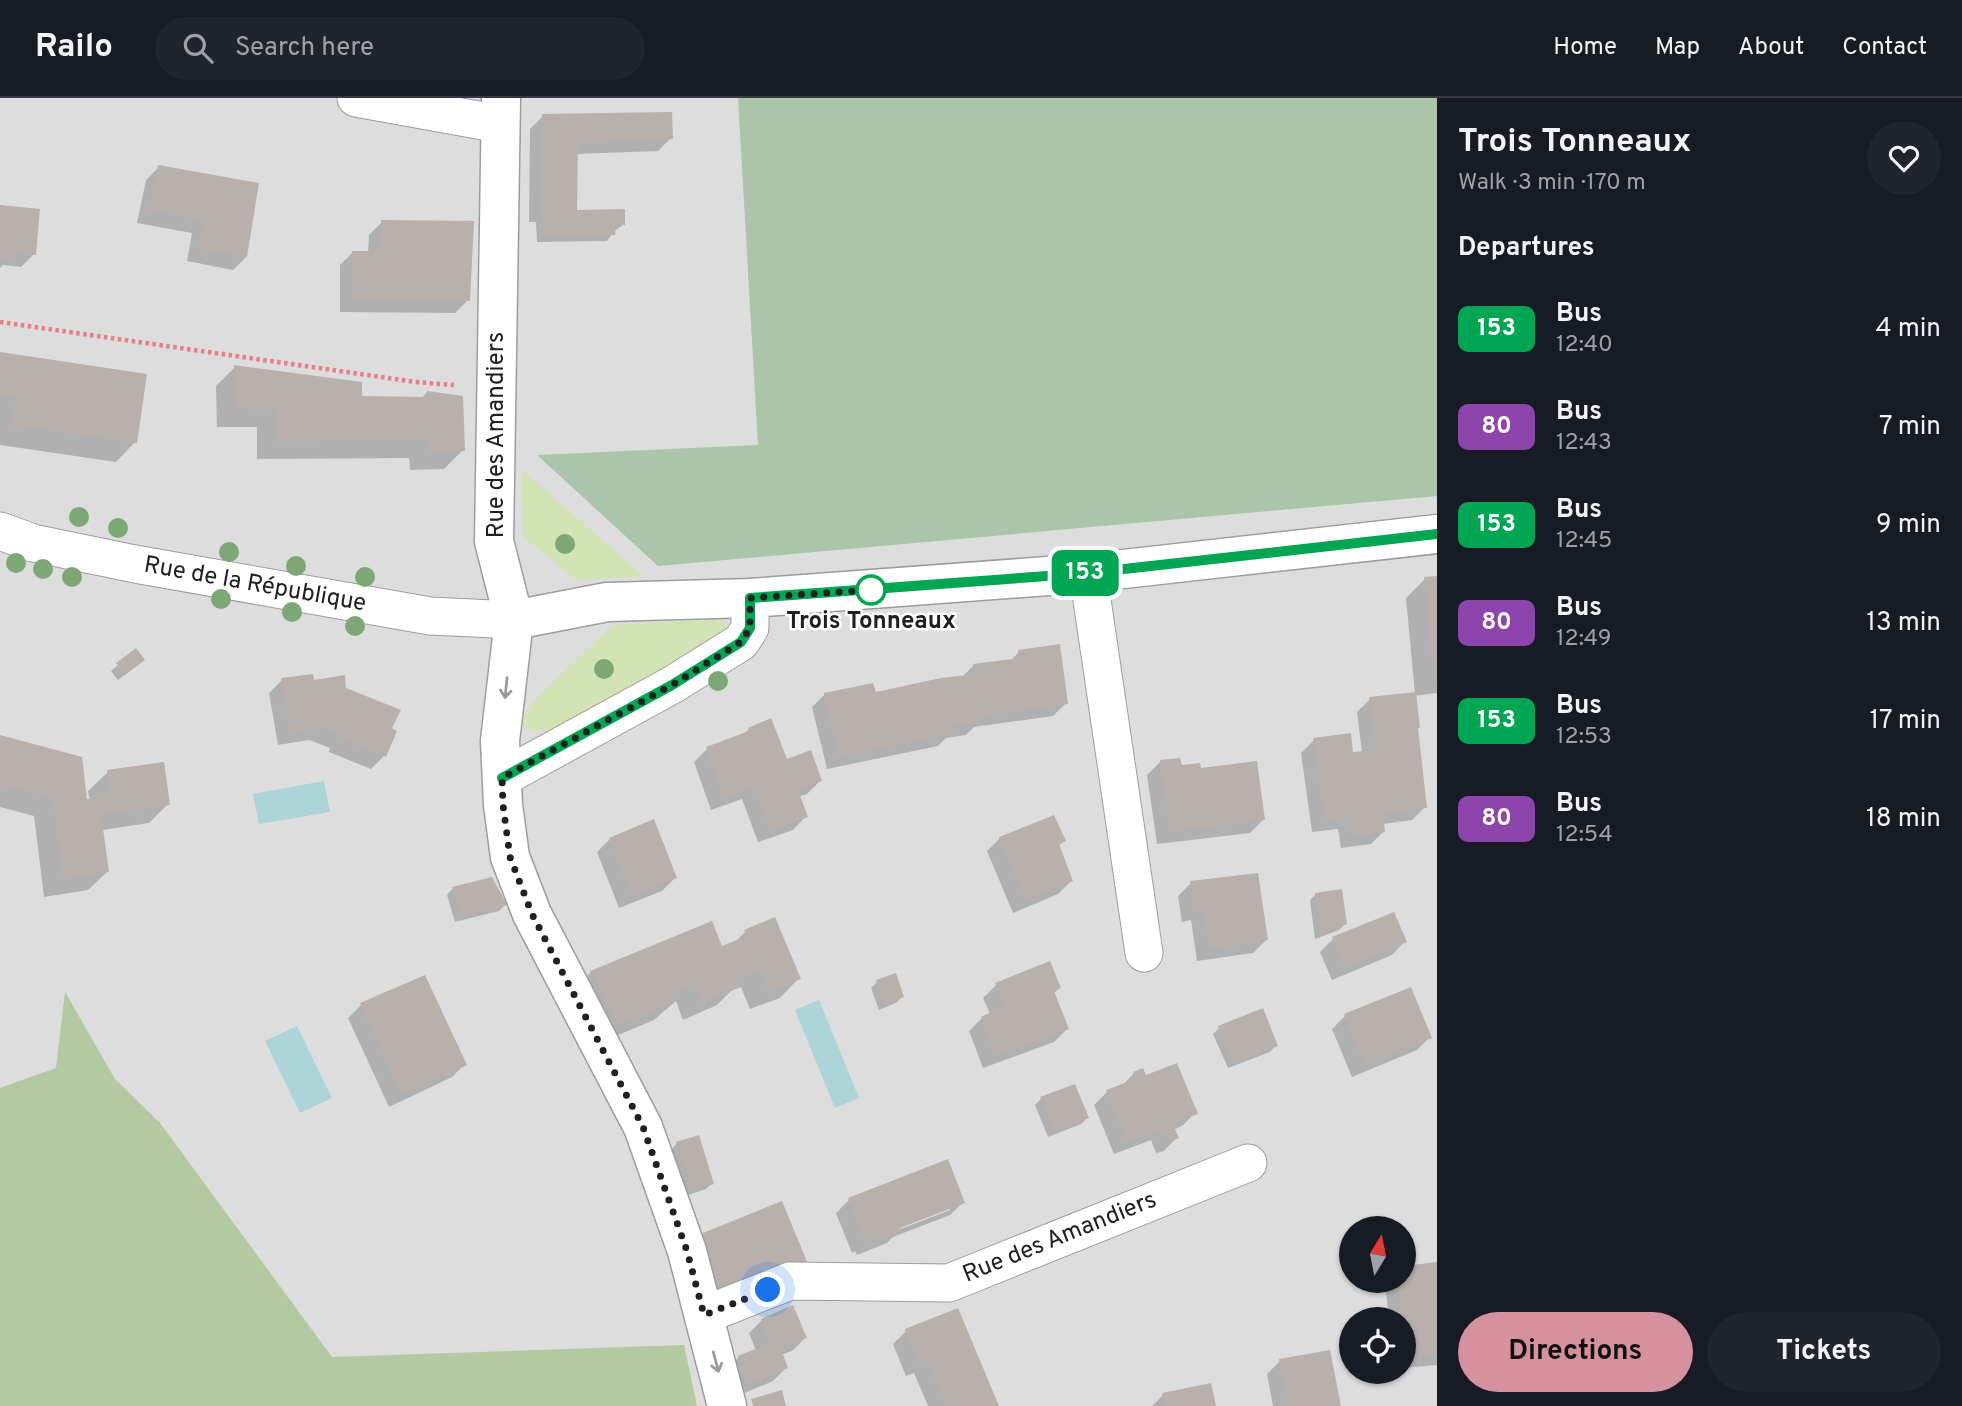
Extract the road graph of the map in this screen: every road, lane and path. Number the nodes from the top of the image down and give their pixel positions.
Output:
1 (356, 98) edge
2 (501, 111) edge
3 (0, 322) edge
4 (496, 389) junction
5 (0, 531) edge
6 (1437, 534) edge
7 (1088, 573) junction
8 (750, 598) junction
9 (514, 620) junction
10 (502, 778) junction
11 (1144, 954) dead end
12 (1248, 1163) dead end
13 (704, 1315) junction
14 (727, 1406) edge

1 - 2 street
2 - 4 street, Rue des Amandiers
3 - 4 path
4 - 9 street, Rue des Amandiers
5 - 9 street, Rue de la République
6 - 7 street
7 - 8 street
7 - 11 street
8 - 9 street
8 - 10 street
9 -> 10 street, Rue des Amandiers
10 - 13 street, Rue des Amandiers
12 - 13 street, Rue des Amandiers
13 -> 14 street, Rue des Amandiers

